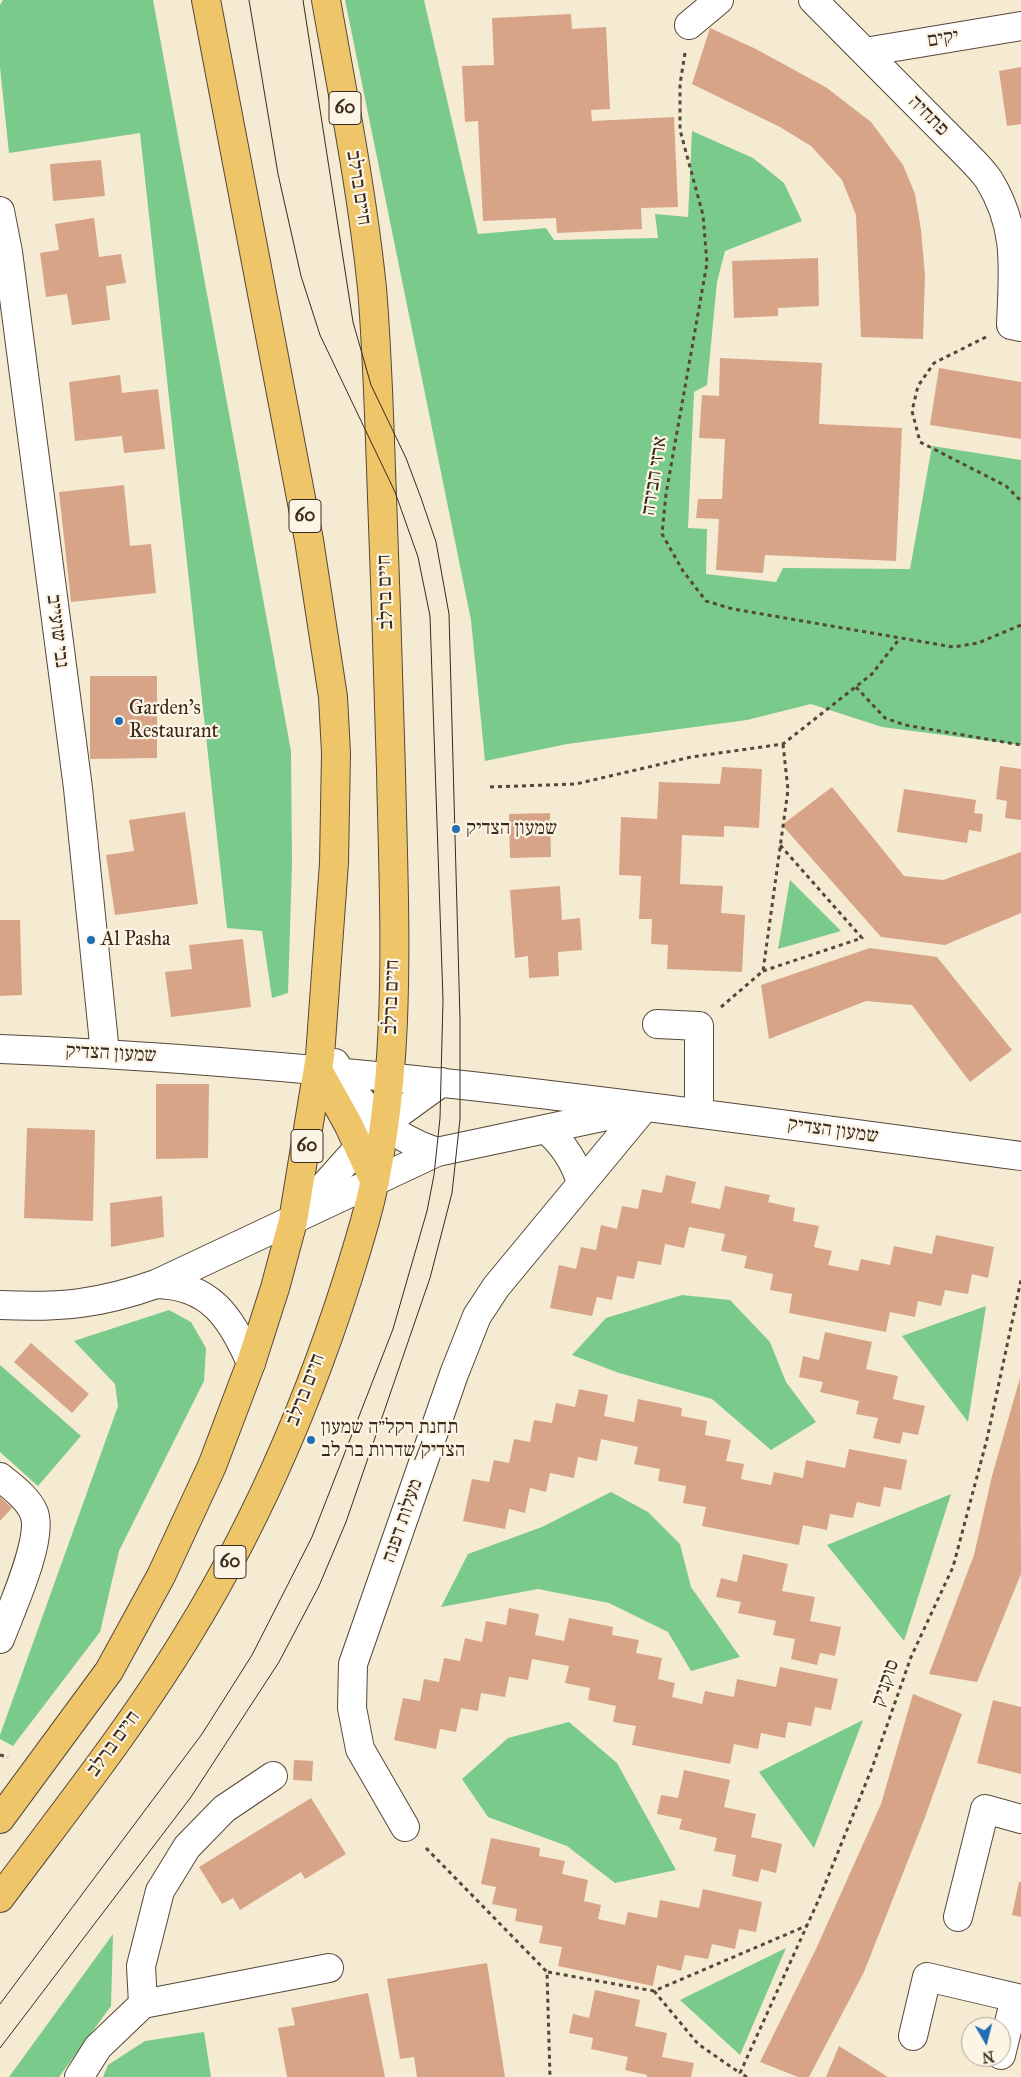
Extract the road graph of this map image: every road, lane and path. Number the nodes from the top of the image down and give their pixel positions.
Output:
1 (206, 0) edge
2 (326, 0) edge
3 (719, 0) edge
4 (813, 0) edge
5 (689, 25) joint
6 (1021, 26) edge
7 (865, 52) junction
8 (0, 211) edge
9 (1017, 252) edge
10 (1016, 326) edge
11 (1021, 501) edge
12 (1021, 625) edge
13 (900, 638) junction
14 (856, 687) junction
15 (783, 744) junction
16 (1021, 745) edge
17 (490, 787) dead end
18 (780, 845) junction
19 (763, 971) junction
20 (656, 1024) dead end
21 (699, 1026) junction
22 (0, 1049) edge
23 (105, 1053) junction
24 (330, 1071) junction
25 (388, 1077) junction
26 (442, 1082) junction
27 (644, 1108) junction
28 (699, 1113) junction
29 (384, 1124) junction
30 (547, 1130) junction
31 (359, 1147) junction
32 (437, 1152) junction
33 (1021, 1156) edge
34 (375, 1182) junction
35 (581, 1183) junction
36 (293, 1221) junction
37 (1021, 1280) edge
38 (156, 1284) junction
39 (0, 1305) edge
40 (251, 1363) junction
41 (0, 1477) edge
42 (0, 1639) edge
43 (272, 1776) dead end
44 (0, 1819) edge
45 (1021, 1819) edge
46 (405, 1827) joint
47 (0, 1898) edge
48 (958, 1917) dead end
49 (807, 1926) junction
50 (329, 1968) dead end
51 (548, 1972) junction
52 (654, 1991) junction
53 (1018, 1998) edge
54 (143, 2004) junction
55 (1011, 2022) edge
56 (913, 2036) dead end
57 (740, 2073) junction
58 (79, 2077) edge
59 (550, 2077) edge
60 (748, 2077) edge

1 - 24 highway, 60
2 - 25 highway, חיים ברלב / 60
3 - 5 street
4 - 7 street, פתחיה
5 - 13 path, ארזי הבירה
6 - 7 street, יקים
7 - 9 street, פתחיה
8 - 23 street, נבי שועייב
9 - 10 street, פתחיה
10 - 11 path
12 - 13 path, ארזי הבירה
13 - 14 path
14 - 15 path
14 - 16 path
15 - 17 path
15 - 18 path
18 - 19 path
18 - 19 path
19 - 21 path
20 - 21 street
21 - 28 street
22 - 23 street, שמעון הצדיק
23 - 24 street, שמעון הצדיק
24 - 25 street, שמעון הצדיק
24 - 29 street
24 - 31 highway
24 - 36 highway, 60
25 - 26 street, שמעון הצדיק
25 - 29 highway, חיים ברלב / 60
26 - 27 street, שמעון הצדיק
26 - 29 street
27 - 28 street, שמעון הצדיק
27 - 30 street, שמעון הצדיק
27 - 35 street, מעלות דפנה
28 - 33 street, שמעון הצדיק
29 - 31 street
29 - 32 street
29 - 34 highway, חיים ברלב / 60
30 - 32 street, שמעון הצדיק
30 - 35 street
31 - 34 highway
31 - 36 street
32 - 34 street, שמעון הצדיק
34 - 36 street, שמעון הצדיק
34 - 47 highway, חיים ברלב / 60
35 - 46 street, מעלות דפנה
36 - 38 street, שמעון הצדיק
36 - 40 highway, 60
37 - 49 path, סוקניק
38 - 39 street, שמעון הצדיק
38 - 40 street
40 - 44 highway, 60
41 - 42 street
43 - 54 street
45 - 48 street
46 - 51 path
49 - 52 path
49 - 57 path, סוקניק
50 - 54 street
51 - 52 path
51 - 59 path
52 - 57 path
53 - 55 street
53 - 56 street
54 - 58 street
57 - 60 path

